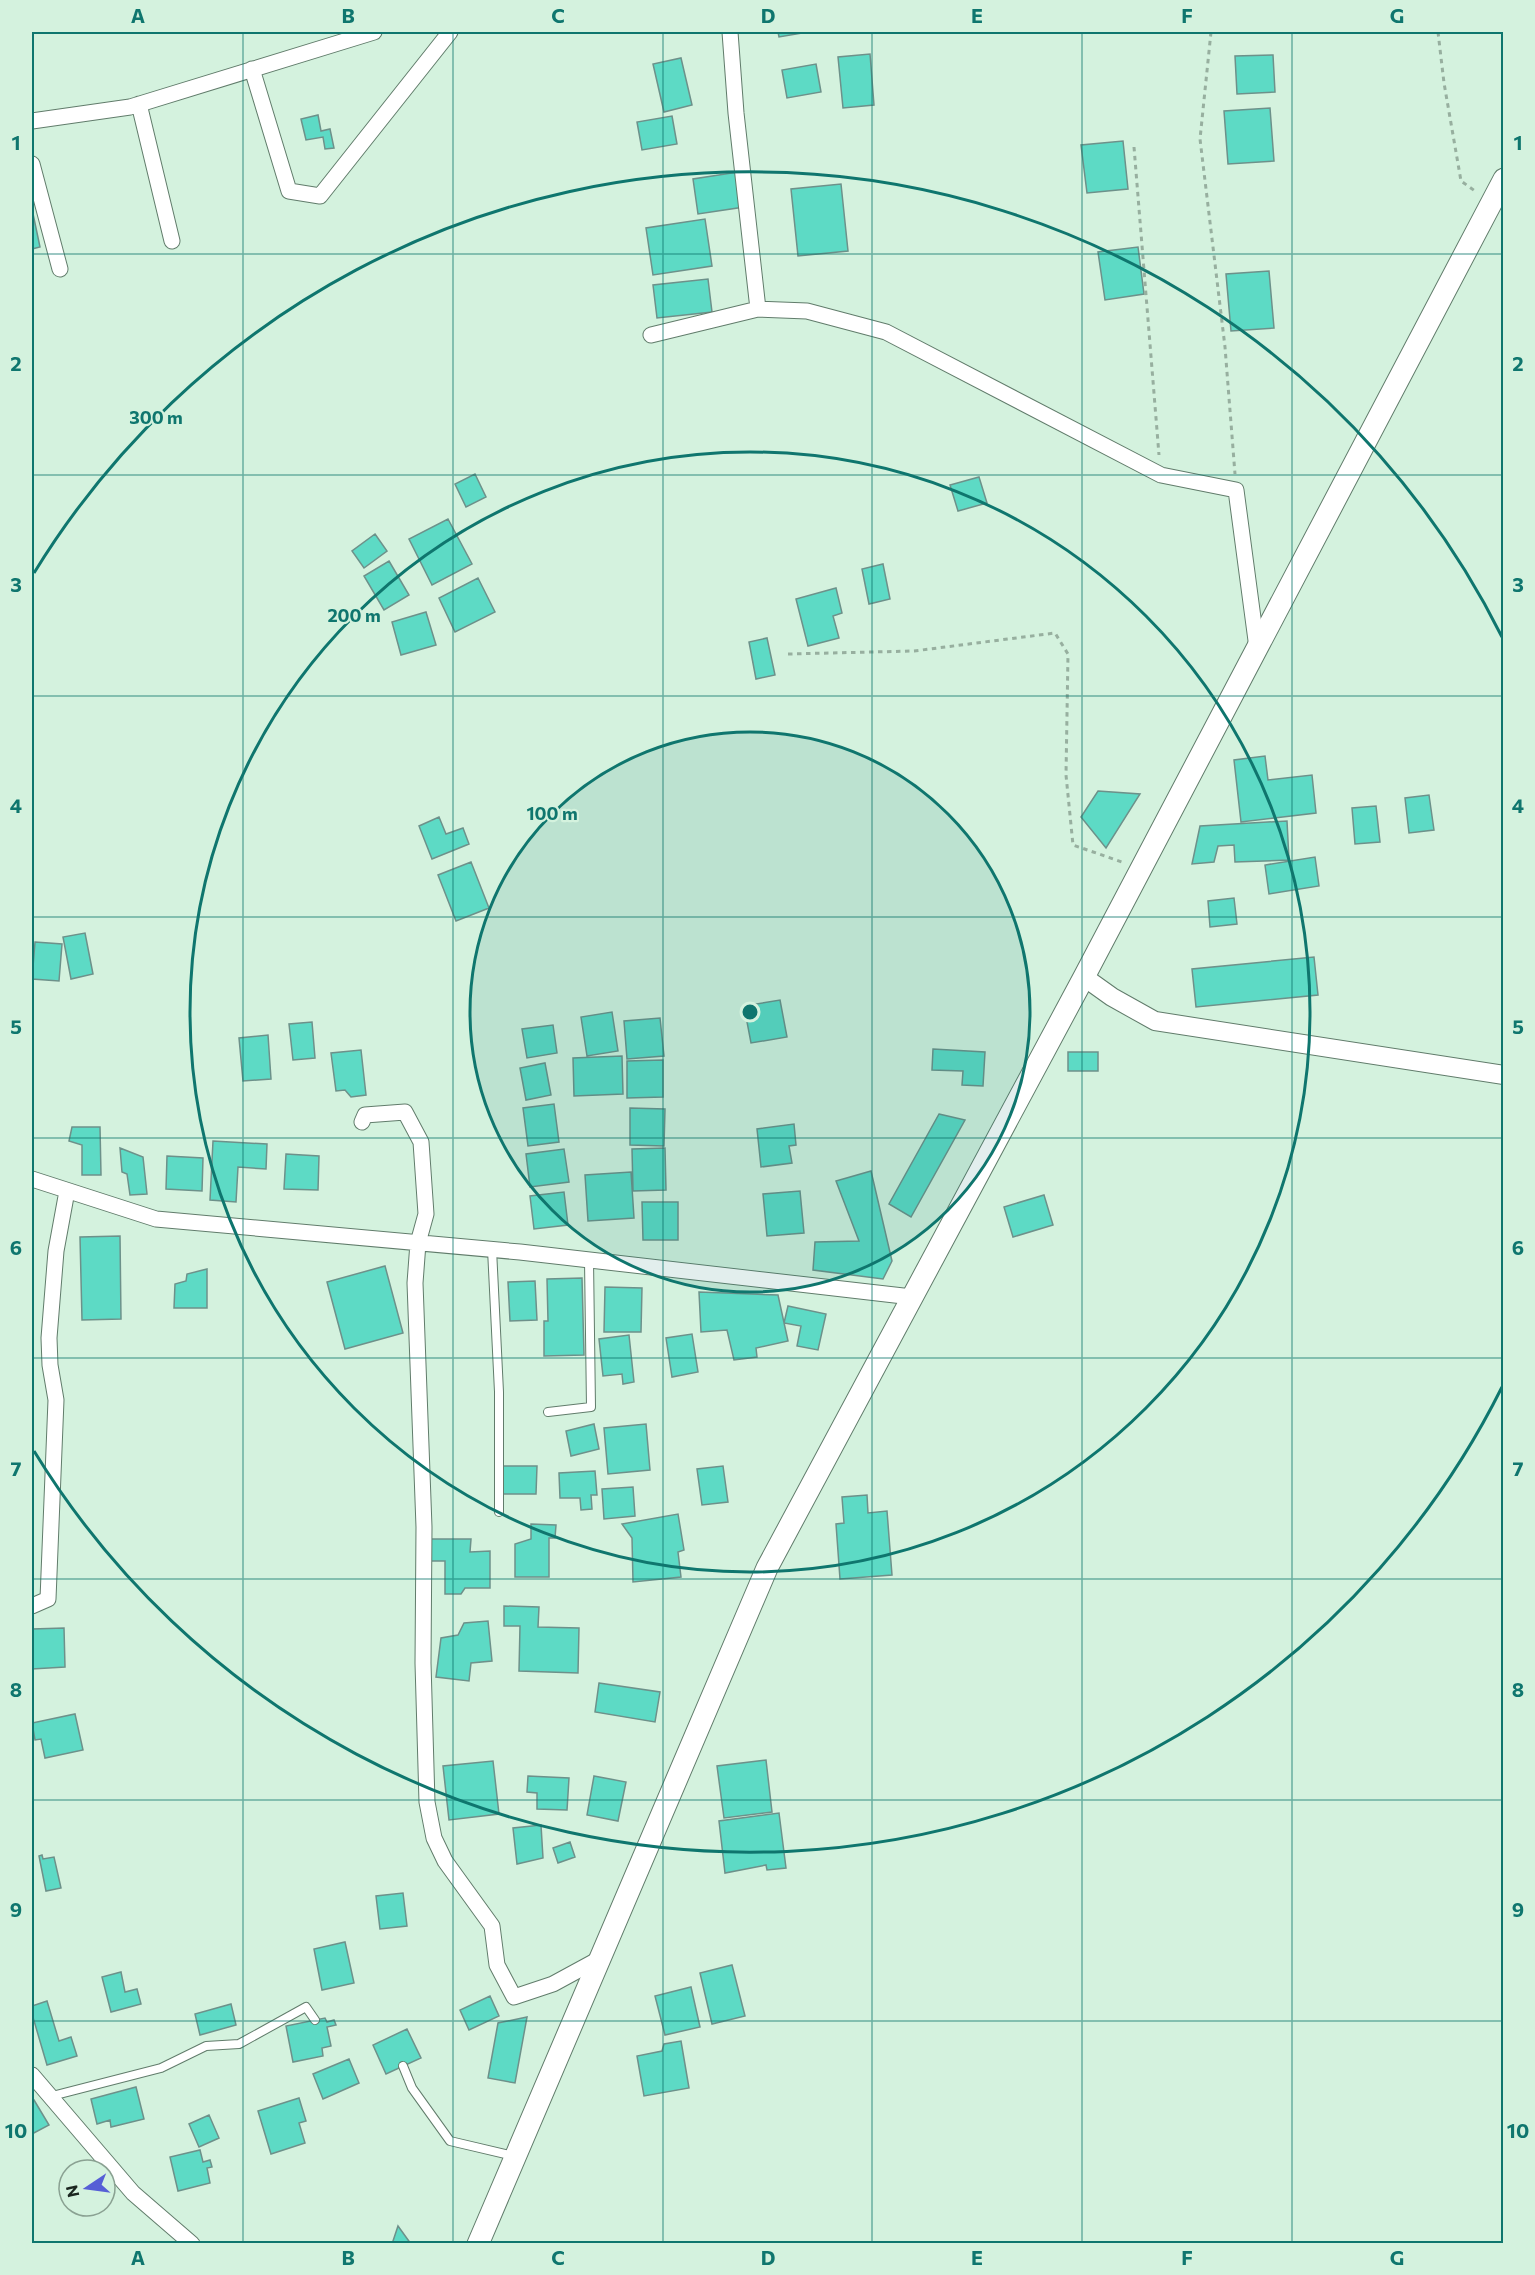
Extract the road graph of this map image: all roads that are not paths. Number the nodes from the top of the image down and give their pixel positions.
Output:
1 (374, 32) edge
2 (450, 32) edge
3 (730, 32) edge
4 (252, 69) junction
5 (140, 104) junction
6 (32, 121) edge
7 (32, 164) edge
8 (1503, 179) edge
9 (172, 241) dead end
10 (60, 269) dead end
11 (758, 309) junction
12 (651, 335) dead end
13 (1257, 648) junction
14 (1084, 977) junction
15 (1503, 1075) edge
16 (362, 1122) dead end
17 (32, 1179) edge
18 (67, 1191) junction
19 (418, 1243) junction
20 (492, 1249) junction
21 (589, 1260) junction
22 (912, 1297) junction
23 (548, 1412) dead end
24 (499, 1512) dead end
25 (32, 1606) edge
26 (599, 1959) junction
27 (315, 2020) dead end
28 (403, 2066) dead end
29 (32, 2075) edge
30 (52, 2096) junction
31 (515, 2156) junction
32 (192, 2244) edge
33 (478, 2244) edge

1 - 4 street
2 - 4 street
3 - 11 street
4 - 5 street
5 - 6 street
5 - 9 street
7 - 10 street
8 - 13 main road
11 - 12 street
11 - 13 street
13 - 14 main road
14 - 15 street
14 - 22 main road
16 - 19 street
17 - 18 street
18 - 19 street
18 - 25 street
19 - 20 street
19 - 26 street
20 - 21 street
20 - 24 lane
21 - 22 street
21 - 23 lane
22 - 26 main road
26 - 31 main road
27 - 30 lane
28 - 31 lane
29 - 30 street
30 - 32 street
31 - 33 main road

